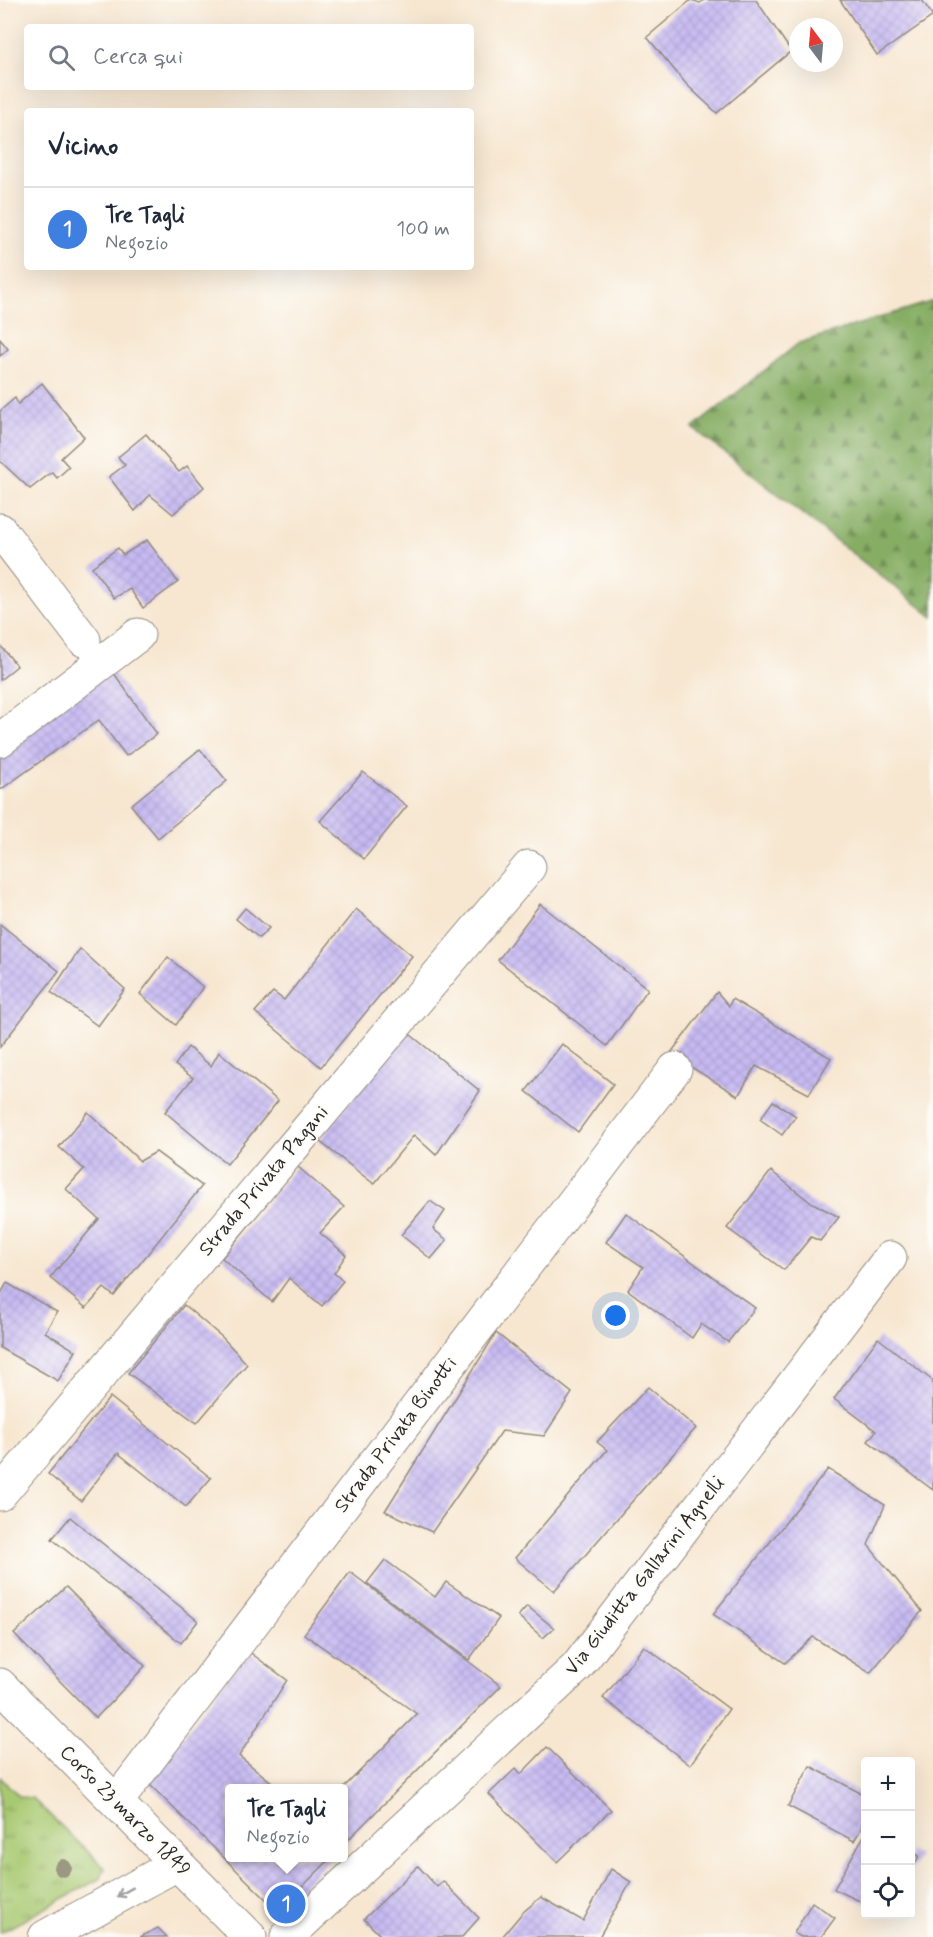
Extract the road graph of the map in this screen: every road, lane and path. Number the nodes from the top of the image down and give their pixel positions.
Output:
1 (0, 530) edge
2 (138, 636) dead end
3 (84, 640) dead end
4 (0, 740) edge
5 (529, 867) dead end
6 (675, 1069) dead end
7 (890, 1258) dead end
8 (0, 1494) edge
9 (0, 1685) edge
10 (117, 1801) junction
11 (177, 1864) junction
12 (45, 1937) edge
13 (250, 1937) edge
14 (287, 1937) edge

1 - 3 street
2 - 4 street
5 - 8 street, Strada Privata Pagani
6 - 10 street, Strada Privata Binotti
7 - 14 street, Via Giuditta Gallarini Agnelli
9 - 10 street, Corso 23 marzo 1849
10 - 11 street, Corso 23 marzo 1849
11 -> 12 street
11 - 13 street, Corso 23 marzo 1849

